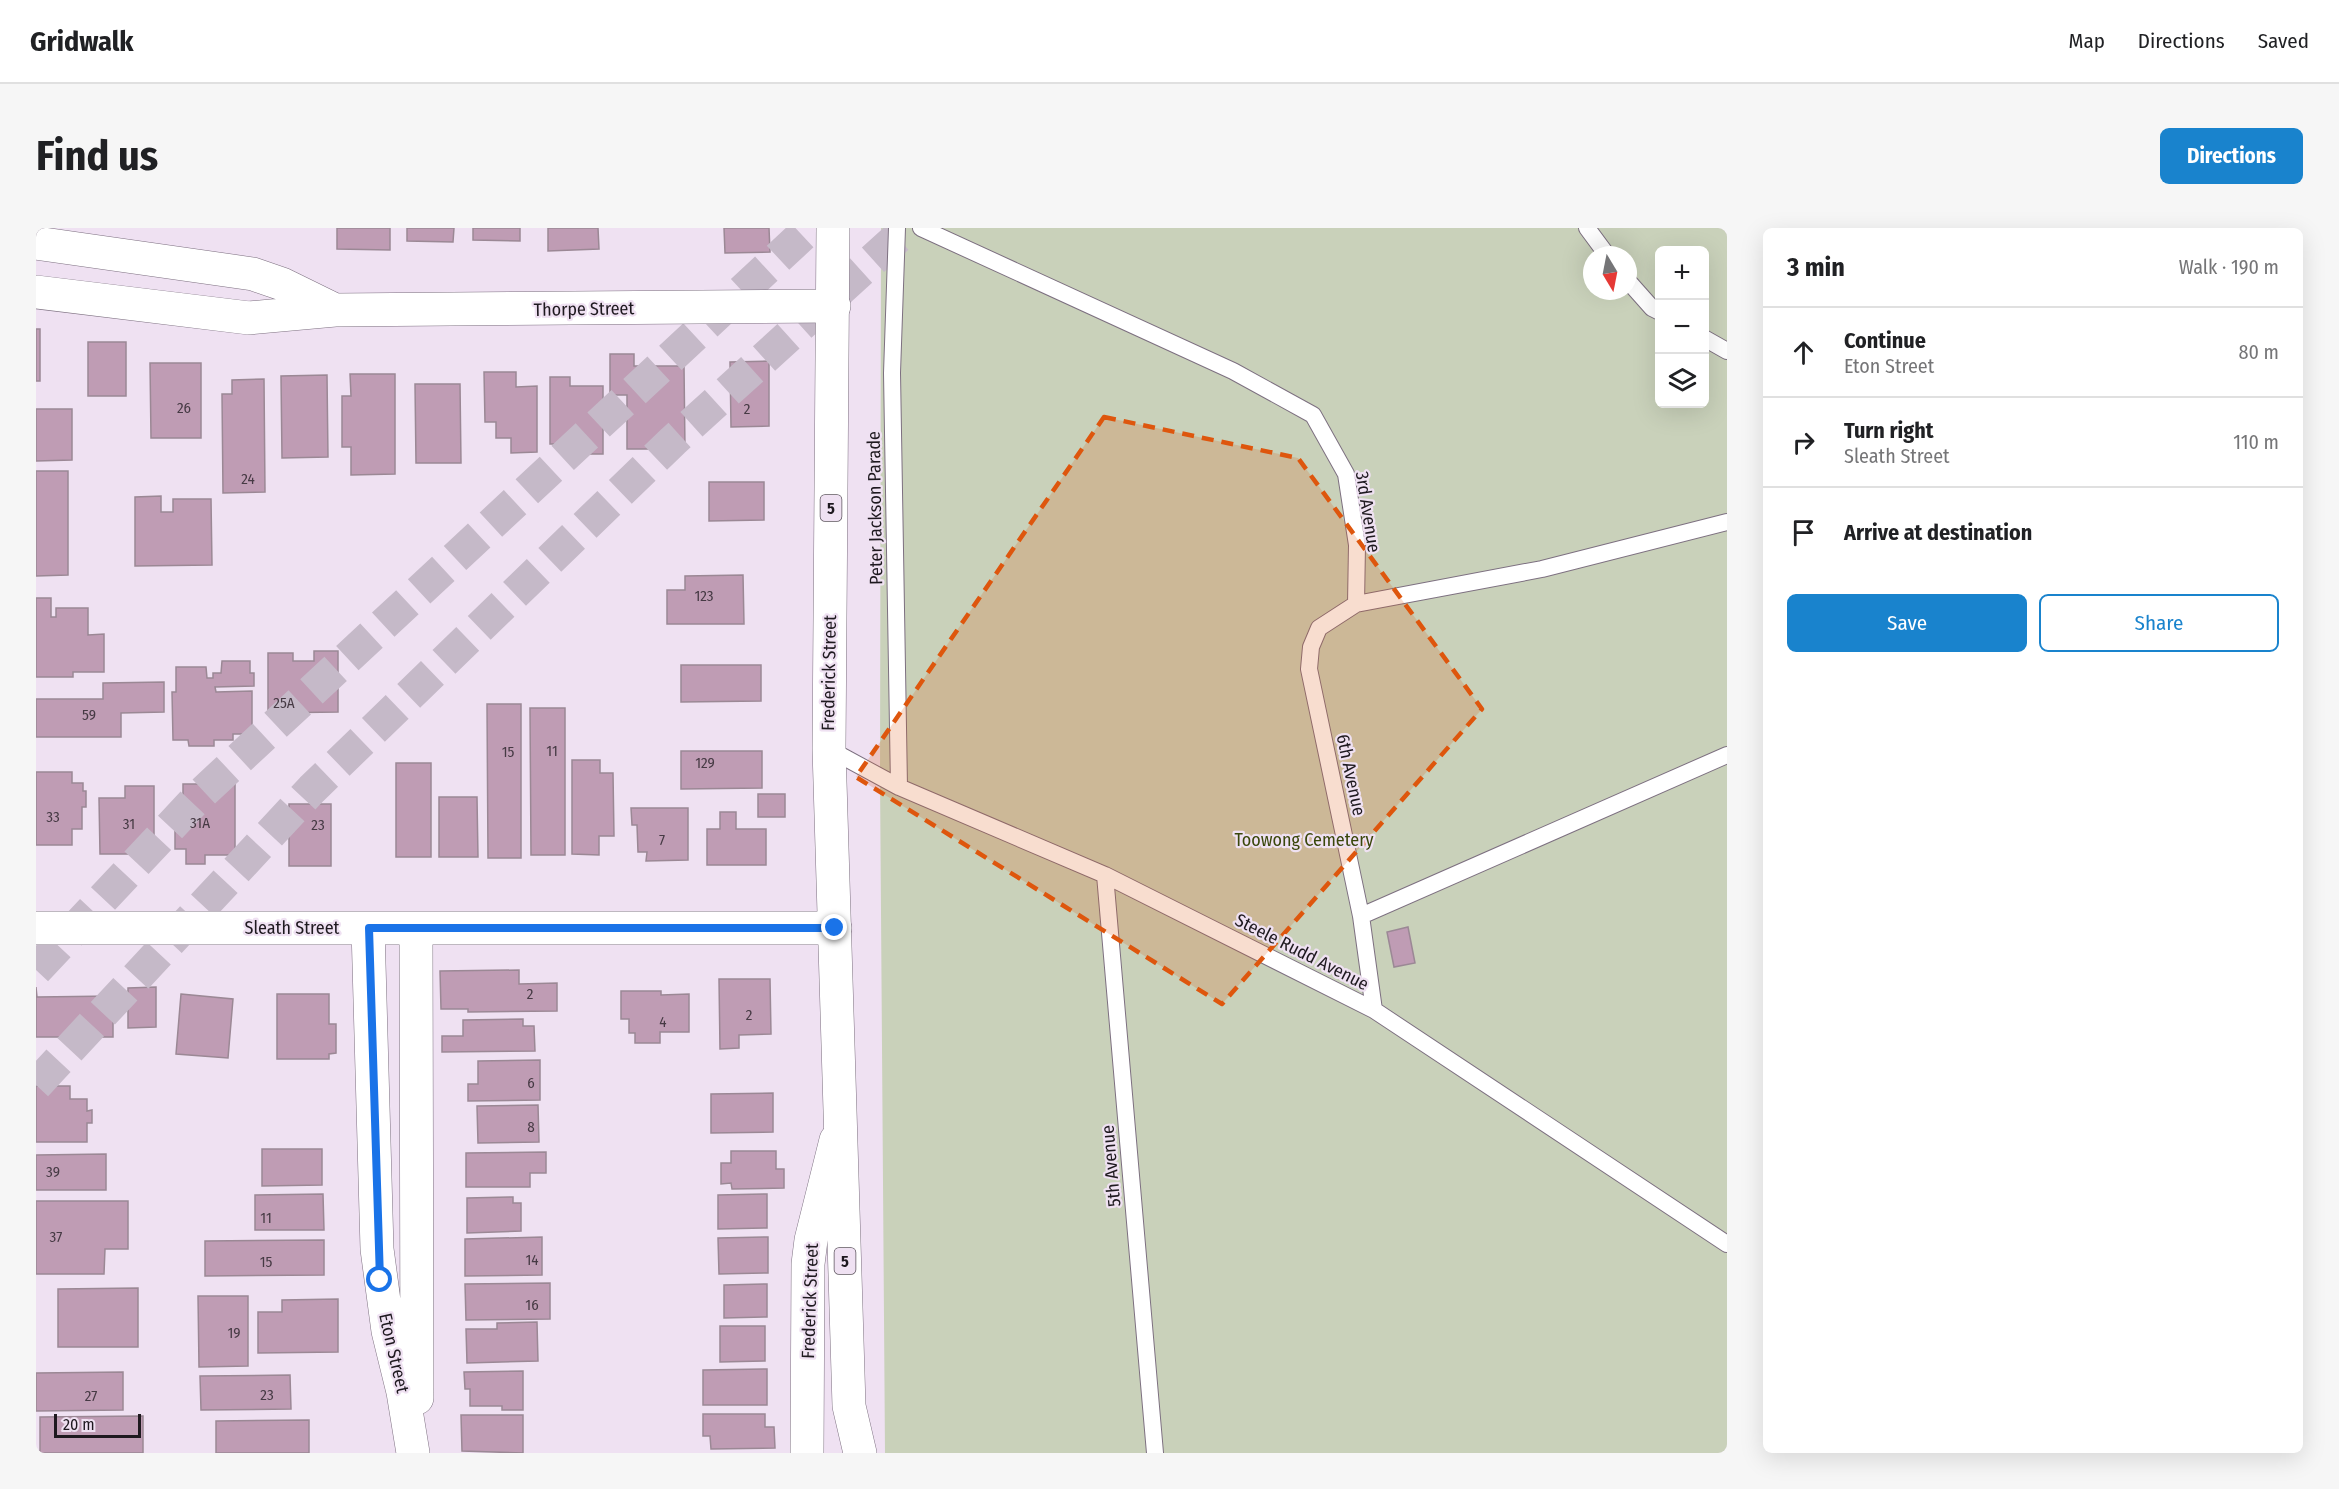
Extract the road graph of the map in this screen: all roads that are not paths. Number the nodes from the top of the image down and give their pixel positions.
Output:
1 (833, 228) edge
2 (897, 228) edge
3 (921, 228) edge
4 (1587, 228) edge
5 (36, 243) edge
6 (1600, 246) edge
7 (1637, 291) edge
8 (36, 292) edge
9 (834, 306) junction
10 (335, 310) junction
11 (1655, 310) edge
12 (1709, 341) edge
13 (1727, 351) edge
14 (1727, 522) edge
15 (1356, 604) junction
16 (829, 749) junction
17 (1727, 755) edge
18 (899, 787) junction
19 (1106, 875) junction
20 (1361, 916) junction
21 (36, 928) edge
22 (369, 928) junction
23 (416, 928) junction
24 (835, 928) junction
25 (1374, 1010) junction
26 (842, 1117) junction
27 (1727, 1244) edge
28 (849, 1406) junction
29 (413, 1453) edge
30 (807, 1453) edge
31 (840, 1453) edge
32 (860, 1453) edge
33 (1155, 1453) edge

1 - 9 main road, Frederick Street / 5
2 - 18 lane, Peter Jackson Parade
3 - 15 lane, 3rd Avenue
4 - 6 lane
5 - 10 main road, Thorpe Street
7 - 11 lane
8 - 10 main road, Thorpe Street
9 - 10 main road, Thorpe Street
9 - 16 main road, Frederick Street / 5
12 - 13 lane
14 - 15 lane
15 - 20 lane, 6th Avenue
16 - 18 lane, Steele Rudd Avenue
16 - 24 main road, Frederick Street / 5
17 - 20 lane
18 - 19 lane, Steele Rudd Avenue
19 - 25 lane, Steele Rudd Avenue
19 - 33 lane, 5th Avenue
20 - 25 lane, 6th Avenue
21 - 22 main road, Sleath Street
22 - 23 main road, Sleath Street
22 - 29 main road, Eton Street
23 - 24 main road, Sleath Street
23 - 29 main road, Eton Street
24 - 26 main road, Frederick Street / 5
25 - 27 lane, Steele Rudd Avenue
26 - 28 main road, Frederick Street / 5
26 - 30 main road, Frederick Street
28 - 31 main road, Frederick Street / 5
28 - 32 main road, Frederick Street / 5

